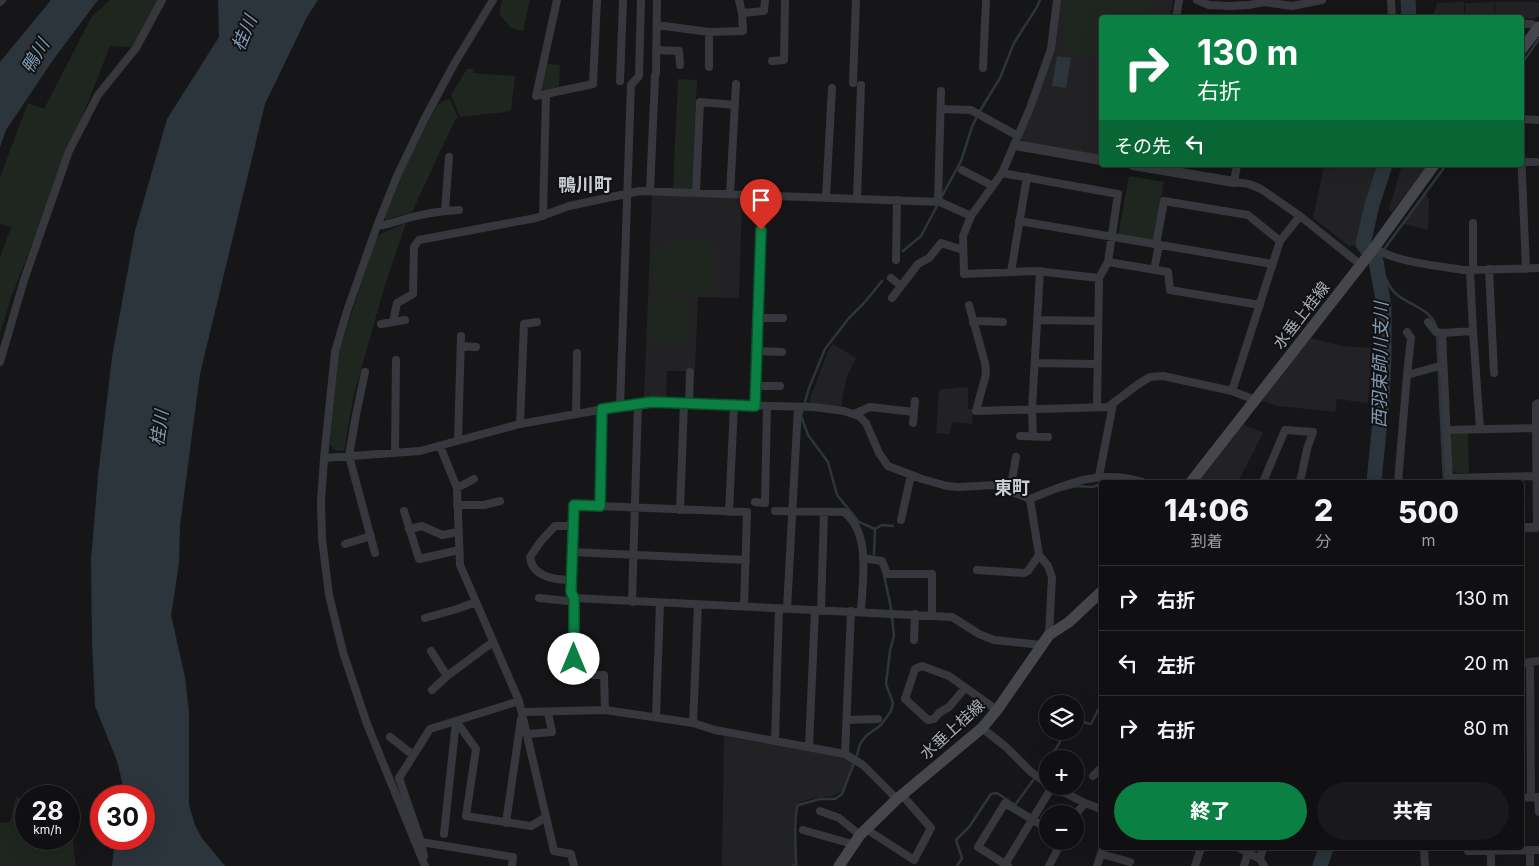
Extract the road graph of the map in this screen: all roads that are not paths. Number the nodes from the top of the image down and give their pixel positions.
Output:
1 (162, 0) edge
2 (493, 0) edge
3 (556, 0) edge
4 (597, 0) edge
5 (623, 0) edge
6 (641, 0) edge
7 (657, 0) edge
8 (739, 0) edge
9 (765, 0) edge
10 (786, 0) edge
11 (856, 0) edge
12 (986, 0) edge
13 (1057, 0) edge
14 (1179, 0) edge
15 (1197, 0) edge
16 (1322, 0) edge
17 (1391, 0) edge
18 (1248, 2) edge
19 (1224, 3) edge
20 (742, 13) junction
21 (1176, 15) edge
22 (1392, 15) edge
23 (1524, 24) edge
24 (657, 25) junction
25 (1538, 28) edge
26 (709, 32) junction
27 (1524, 46) edge
28 (656, 50) junction
29 (993, 60) dead end
30 (772, 61) dead end
31 (680, 65) dead end
32 (709, 66) dead end
33 (620, 81) dead end
34 (736, 84) dead end
35 (832, 88) dead end
36 (941, 91) dead end
37 (546, 94) junction
38 (735, 105) junction
39 (941, 109) junction
40 (1524, 119) edge
41 (1539, 120) edge
42 (1016, 140) junction
43 (448, 157) dead end
44 (1099, 160) edge
45 (1524, 162) edge
46 (1536, 162) dead end
47 (1156, 167) edge
48 (1237, 167) edge
49 (1433, 167) edge
50 (1522, 167) edge
51 (962, 170) dead end
52 (1002, 173) junction
53 (1026, 177) junction
54 (1234, 182) junction
55 (993, 186) junction
56 (650, 191) junction
57 (696, 192) junction
58 (628, 194) junction
59 (730, 194) junction
60 (762, 195) junction
61 (826, 197) junction
62 (857, 199) junction
63 (897, 200) junction
64 (938, 202) junction
65 (459, 210) dead end
66 (445, 211) junction
67 (543, 216) junction
68 (971, 216) junction
69 (1300, 216) junction
70 (1019, 221) junction
71 (1473, 223) dead end
72 (377, 226) junction
73 (1112, 238) junction
74 (1280, 241) junction
75 (1158, 245) junction
76 (963, 250) junction
77 (1373, 254) junction
78 (896, 260) dead end
79 (1108, 262) junction
80 (1273, 264) junction
81 (1539, 268) edge
82 (1472, 269) junction
83 (1488, 269) junction
84 (1526, 269) junction
85 (1154, 270) junction
86 (1040, 271) junction
87 (1011, 272) junction
88 (891, 278) dead end
89 (1099, 278) junction
90 (901, 286) junction
91 (892, 298) dead end
92 (969, 305) dead end
93 (1260, 305) junction
94 (758, 318) junction
95 (783, 318) dead end
96 (405, 320) dead end
97 (1038, 320) junction
98 (1098, 321) junction
99 (393, 322) junction
100 (538, 322) dead end
101 (1003, 322) dead end
102 (1428, 322) dead end
103 (381, 324) dead end
104 (973, 324) junction
105 (1473, 331) junction
106 (1408, 332) dead end
107 (1439, 333) junction
108 (461, 336) dead end
109 (461, 346) junction
110 (476, 347) dead end
111 (757, 352) junction
112 (782, 352) dead end
113 (577, 353) dead end
114 (396, 360) dead end
115 (0, 362) edge
116 (1035, 363) junction
117 (1097, 364) junction
118 (1439, 367) junction
119 (365, 372) dead end
120 (690, 372) dead end
121 (1494, 373) dead end
122 (1407, 375) junction
123 (756, 386) junction
124 (780, 386) dead end
125 (1232, 391) junction
126 (1255, 400) junction
127 (915, 402) dead end
128 (638, 403) junction
129 (687, 403) junction
130 (1539, 403) edge
131 (1113, 404) junction
132 (734, 405) junction
133 (620, 406) junction
134 (755, 406) junction
135 (768, 406) junction
136 (803, 407) junction
137 (1097, 408) junction
138 (602, 409) junction
139 (1032, 409) junction
140 (914, 412) junction
141 (576, 414) junction
142 (854, 414) junction
143 (913, 423) dead end
144 (520, 424) junction
145 (1536, 428) junction
146 (1480, 429) junction
147 (1446, 430) junction
148 (1020, 436) dead end
149 (1033, 437) junction
150 (1048, 437) dead end
151 (458, 440) junction
152 (440, 446) junction
153 (395, 452) junction
154 (349, 456) junction
155 (1016, 457) dead end
156 (324, 458) junction
157 (912, 475) junction
158 (1099, 476) junction
159 (1537, 476) junction
160 (474, 479) dead end
161 (1134, 480) edge
162 (1193, 480) edge
163 (1264, 480) edge
164 (1300, 480) edge
165 (1398, 480) edge
166 (1449, 480) edge
167 (456, 488) junction
168 (1010, 491) junction
169 (1030, 499) junction
170 (500, 501) dead end
171 (756, 502) dead end
172 (765, 502) junction
173 (457, 504) junction
174 (600, 506) junction
175 (635, 508) junction
176 (680, 510) junction
177 (404, 511) dead end
178 (793, 511) junction
179 (730, 512) junction
180 (824, 512) junction
181 (901, 520) dead end
182 (574, 526) junction
183 (1524, 527) edge
184 (1538, 527) edge
185 (409, 529) junction
186 (458, 532) junction
187 (371, 536) junction
188 (345, 544) dead end
189 (459, 550) junction
190 (572, 552) junction
191 (375, 553) dead end
192 (634, 554) junction
193 (1039, 555) junction
194 (863, 558) junction
195 (746, 560) junction
196 (977, 570) dead end
197 (571, 580) junction
198 (1099, 594) edge
199 (539, 598) dead end
200 (574, 598) junction
201 (476, 602) junction
202 (632, 602) junction
203 (660, 603) junction
204 (698, 604) junction
205 (744, 606) junction
206 (783, 608) junction
207 (818, 610) junction
208 (851, 611) junction
209 (861, 612) junction
210 (914, 614) junction
211 (932, 615) junction
212 (425, 618) dead end
213 (1048, 635) junction
214 (914, 640) dead end
215 (493, 642) junction
216 (1041, 645) junction
217 (431, 651) dead end
218 (1526, 662) edge
219 (1539, 662) edge
220 (447, 676) junction
221 (965, 688) junction
222 (432, 690) dead end
223 (519, 701) junction
224 (605, 710) junction
225 (997, 710) junction
226 (521, 712) junction
227 (548, 712) junction
228 (656, 717) junction
229 (878, 719) dead end
230 (847, 720) junction
231 (456, 721) junction
232 (693, 723) junction
233 (982, 728) junction
234 (528, 734) junction
235 (390, 737) dead end
236 (775, 741) junction
237 (809, 747) junction
238 (845, 754) junction
239 (413, 755) junction
240 (1099, 770) edge
241 (1093, 776) dead end
242 (1039, 777) edge
243 (1048, 795) edge
244 (1068, 795) edge
245 (900, 797) junction
246 (1536, 797) edge
247 (1085, 803) joint
248 (1099, 808) edge
249 (820, 811) dead end
250 (1539, 812) edge
251 (546, 817) junction
252 (1033, 821) junction
253 (506, 823) junction
254 (1039, 824) edge
255 (803, 830) dead end
256 (863, 832) junction
257 (444, 834) dead end
258 (421, 842) junction
259 (852, 844) junction
260 (1058, 850) edge
261 (1200, 850) edge
262 (1243, 850) edge
263 (1263, 850) edge
264 (1424, 850) edge
265 (1530, 850) junction
266 (1539, 850) edge
267 (1102, 851) edge
268 (1468, 851) dead end
269 (1491, 851) junction
270 (1248, 853) junction
271 (1130, 862) dead end
272 (1262, 863) edge
273 (1006, 865) edge
274 (425, 866) edge
275 (512, 866) edge
276 (574, 866) edge
277 (839, 866) edge
278 (1050, 866) edge
279 (1097, 866) edge
280 (1195, 866) edge
281 (1244, 866) edge
282 (1425, 866) edge
283 (1491, 866) edge
284 (1530, 866) edge

1 - 115 street
2 - 72 street
3 - 37 street
4 - 37 street
5 - 33 street
6 - 58 street
7 - 24 street
8 - 20 street
9 - 20 street
10 - 30 street
11 - 62 street
12 - 29 street
13 - 42 street
14 - 21 street
15 - 19 street
16 - 18 street
17 - 22 street
18 - 19 street
20 - 26 street
23 - 25 street
24 - 26 street
24 - 28 street
25 - 27 main road
26 - 32 street
28 - 31 street
28 - 56 street
34 - 38 street
35 - 61 street
36 - 39 street
37 - 67 street
38 - 57 street
38 - 59 street
39 - 42 street
39 - 64 street
40 - 41 street
42 - 44 street
42 - 52 street
43 - 66 street
45 - 46 street
47 - 54 street
48 - 54 street
49 - 77 main road, 水垂上桂線
50 - 84 street
51 - 55 street
52 - 53 street
52 - 55 street
53 - 70 street
53 - 73 street
54 - 69 street
55 - 68 street
56 - 57 street
56 - 58 street
57 - 59 street
58 - 67 street
58 - 133 street
59 - 60 street
60 - 61 street
60 - 94 street
61 - 62 street
62 - 63 street
63 - 64 street
63 - 78 street
64 - 68 street
65 - 66 street
66 - 72 street
67 - 99 street
68 - 76 street
69 - 74 street
69 - 77 street
70 - 73 street
70 - 87 street
71 - 82 street
72 - 156 street
73 - 75 street
73 - 79 street
74 - 75 street
74 - 80 street
75 - 80 street
75 - 85 street
76 - 87 street
76 - 90 street
77 - 82 street
77 - 126 main road, 水垂上桂線
79 - 85 street
79 - 89 street
80 - 93 street
81 - 84 street
82 - 83 street
82 - 105 street
83 - 84 street
83 - 121 street
85 - 93 street
86 - 87 street
86 - 89 street
86 - 97 street
88 - 90 street
89 - 98 street
90 - 91 street
92 - 104 street
93 - 125 street
94 - 95 street
94 - 111 street
96 - 99 street
97 - 98 street
97 - 116 street
98 - 117 street
99 - 103 street
100 - 144 street
101 - 104 street
102 - 107 street
104 - 139 street
105 - 107 street
105 - 146 street
106 - 122 street
107 - 118 street
108 - 109 street
109 - 110 street
109 - 151 street
111 - 112 street
111 - 123 street
113 - 141 street
114 - 153 street
116 - 117 street
116 - 139 street
117 - 137 street
118 - 122 street
118 - 147 street
119 - 154 street
120 - 129 street
122 - 165 street
123 - 124 street
123 - 134 street
125 - 126 street
125 - 131 street
126 - 162 main road, 水垂上桂線
127 - 140 street
128 - 129 street
128 - 133 street
128 - 175 street
129 - 132 street
129 - 176 street
130 - 145 street
131 - 137 street
131 - 158 street
132 - 134 street
132 - 179 street
133 - 138 street
134 - 135 street
135 - 136 street
135 - 172 street
136 - 142 street
136 - 178 street
137 - 139 street
138 - 141 street
138 - 174 street
139 - 149 street
140 - 142 street
140 - 143 street
141 - 144 street
142 - 157 street
144 - 151 street
145 - 146 street
145 - 159 street
146 - 147 street
147 - 166 street
148 - 149 street
149 - 150 street
151 - 152 street
152 - 153 street
152 - 167 street
153 - 154 street
154 - 156 street
154 - 187 street
155 - 168 street
156 - 274 street
157 - 168 street
157 - 181 street
158 - 161 street
158 - 169 street
159 - 166 street
159 - 184 street
160 - 167 street
163 - 164 street
167 - 173 street
168 - 169 street
169 - 193 street
170 - 173 street
171 - 172 street
172 - 178 street
173 - 186 street
174 - 175 street
174 - 182 street
175 - 176 street
175 - 192 street
176 - 179 street
177 - 185 street
178 - 180 street
178 - 206 street
179 - 195 street
180 - 194 street
180 - 207 street
182 - 190 street
182 - 197 street
183 - 184 street
185 - 186 street
185 - 189 street
186 - 189 street
187 - 188 street
187 - 191 street
189 - 201 street
190 - 192 street
190 - 197 street
192 - 195 street
192 - 202 street
193 - 196 street
193 - 213 street
194 - 209 street
194 - 211 street
195 - 205 street
197 - 200 street
198 - 213 main road, 水垂上桂線
199 - 200 street
200 - 202 street
200 - 224 street
201 - 212 street
201 - 215 street
202 - 203 street
203 - 204 street
203 - 228 street
204 - 205 street
204 - 232 street
205 - 206 street
206 - 207 street
206 - 236 street
207 - 208 street
207 - 237 street
208 - 209 street
208 - 230 street
209 - 210 street
210 - 211 street
210 - 214 street
211 - 216 street
213 - 216 main road, 水垂上桂線
215 - 220 street
215 - 223 street
216 - 225 main road, 水垂上桂線
217 - 220 street
218 - 219 street
218 - 246 street
220 - 222 street
221 - 221 street
221 - 225 street
223 - 226 street
223 - 231 street
224 - 227 street
224 - 228 street
225 - 233 main road, 水垂上桂線
226 - 227 street
226 - 234 street
226 - 253 street
227 - 234 street
228 - 232 street
229 - 230 street
230 - 238 street
231 - 239 street
231 - 253 street
231 - 257 street
232 - 236 street
233 - 242 street
233 - 245 main road, 水垂上桂線
234 - 251 street
235 - 239 street
236 - 237 street
237 - 238 street
238 - 245 street
239 - 258 street
240 - 241 street
243 - 252 street
244 - 247 street
245 - 256 main road, 水垂上桂線
245 - 256 street
246 - 250 street
247 - 248 street
249 - 256 street
251 - 253 street
251 - 276 street
252 - 254 street
252 - 273 street
252 - 273 street
255 - 259 street
256 - 259 main road, 水垂上桂線
258 - 274 street
258 - 275 street
259 - 277 main road, 水垂上桂線
260 - 278 street
261 - 280 street
262 - 270 street
263 - 272 street
264 - 282 street
265 - 266 street
265 - 269 street
265 - 284 street
267 - 271 street
267 - 279 street
268 - 269 street
269 - 283 street
270 - 272 street
270 - 281 street

